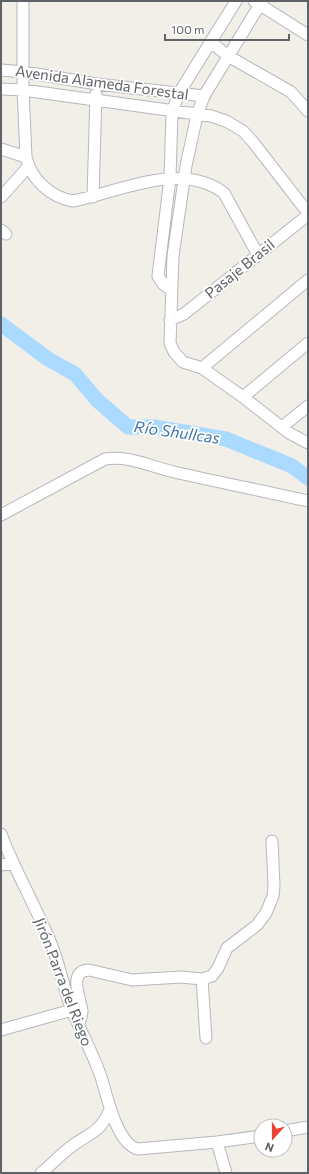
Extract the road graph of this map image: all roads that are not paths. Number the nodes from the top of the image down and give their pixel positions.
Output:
1 (23, 1) edge
2 (236, 1) edge
3 (259, 2) edge
4 (308, 35) edge
5 (211, 42) junction
6 (228, 56) junction
7 (1, 70) edge
8 (24, 72) junction
9 (97, 84) junction
10 (1, 89) edge
11 (23, 90) junction
12 (179, 94) junction
13 (204, 96) junction
14 (96, 101) junction
15 (308, 111) edge
16 (172, 112) junction
17 (197, 115) junction
18 (1, 149) edge
19 (27, 162) junction
20 (170, 178) junction
21 (184, 179) junction
22 (1, 197) edge
23 (92, 197) junction
24 (308, 214) edge
25 (258, 255) junction
26 (308, 280) edge
27 (170, 289) junction
28 (170, 320) junction
29 (308, 343) edge
30 (202, 368) junction
31 (244, 397) junction
32 (308, 406) edge
33 (282, 427) junction
34 (308, 443) edge
35 (308, 501) edge
36 (1, 515) edge
37 (1, 834) edge
38 (272, 841) dead end
39 (6, 864) edge
40 (202, 979) junction
41 (72, 1010) junction
42 (79, 1024) junction
43 (1, 1030) edge
44 (206, 1038) dead end
45 (110, 1110) junction
46 (308, 1127) edge
47 (293, 1130) edge
48 (253, 1137) edge
49 (217, 1142) junction
50 (41, 1173) edge
51 (226, 1173) edge

1 - 8 street
2 - 5 street
3 - 4 street
3 - 6 street
5 - 6 street
5 - 12 street
6 - 13 street
6 - 15 street
7 - 8 street, Avenida Alameda Forestal
8 - 9 street, Avenida Alameda Forestal
8 - 11 street
9 - 12 street, Avenida Alameda Forestal
9 - 14 street
10 - 11 street, Avenida Alameda Forestal
11 - 14 street, Avenida Alameda Forestal
11 - 19 street
12 - 13 street, Avenida Alameda Forestal
12 - 16 street
13 - 17 street
14 - 16 street, Avenida Alameda Forestal
14 - 23 street
16 - 17 street, Avenida Alameda Forestal
16 - 20 street
17 - 21 street
17 - 24 street, Avenida Alameda Forestal
18 - 19 street
19 - 22 street
19 - 23 street
20 - 21 street
20 - 23 street
20 - 27 street
21 - 25 street
21 - 27 street
24 - 25 street, Pasaje Brasil
25 - 28 street, Pasaje Brasil
26 - 30 street
27 - 28 street
28 - 30 street
29 - 31 street
30 - 31 street
31 - 33 street
32 - 33 street
33 - 34 street
35 - 36 street
37 - 39 street, Jirón Parra del Riego
38 - 40 street
39 - 41 street, Jirón Parra del Riego
40 - 42 street
40 - 44 street
41 - 42 street, Jirón Parra del Riego
41 - 43 street
42 - 45 street, Jirón Parra del Riego
45 - 49 street, Jirón Parra del Riego
45 - 50 street
46 - 47 street
48 - 49 street
49 - 51 street

